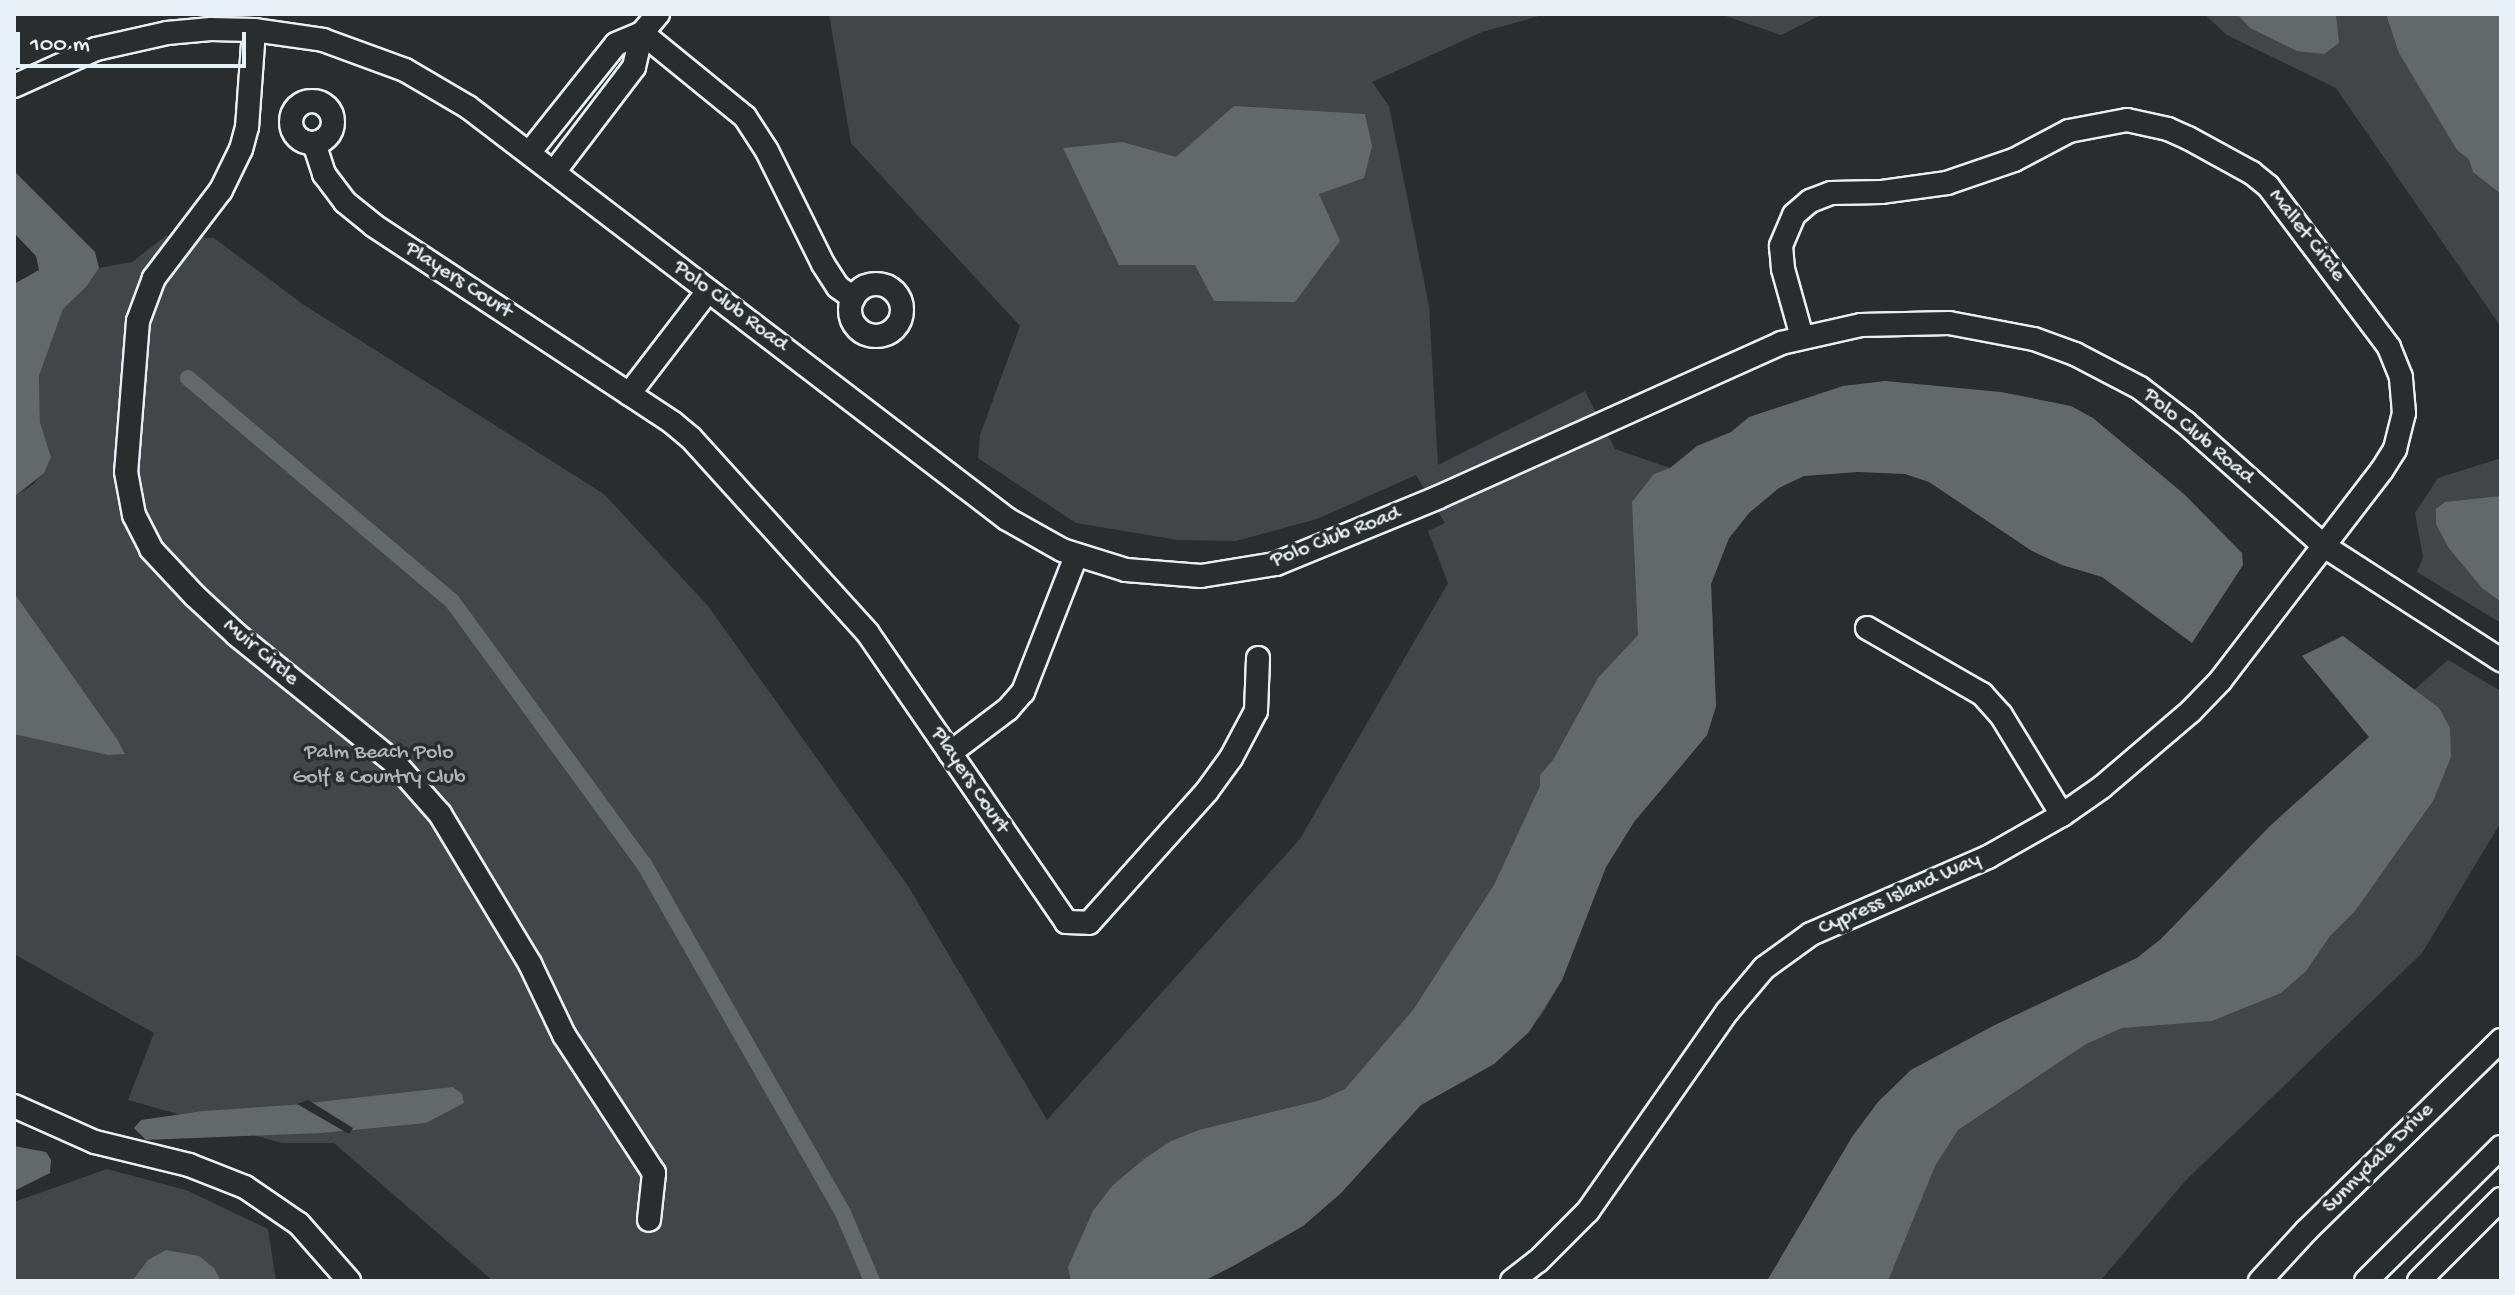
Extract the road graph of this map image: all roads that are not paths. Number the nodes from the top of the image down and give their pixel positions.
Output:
1 (658, 14) edge
2 (254, 30) junction
3 (642, 33) junction
4 (14, 86) edge
5 (314, 143) dead end
6 (529, 153) junction
7 (554, 172) junction
8 (708, 291) junction
9 (853, 298) dead end
10 (1802, 337) junction
11 (629, 394) junction
12 (2324, 546) junction
13 (1076, 556) junction
14 (1867, 628) dead end
15 (1258, 658) dead end
16 (2501, 660) edge
17 (950, 753) junction
18 (2062, 815) junction
19 (2501, 1040) edge
20 (14, 1106) edge
21 (2501, 1147) edge
22 (2501, 1199) edge
23 (649, 1220) dead end
24 (349, 1281) edge
25 (1512, 1281) edge
26 (2260, 1281) edge
27 (2366, 1281) edge
28 (2419, 1281) edge

1 - 3 street
2 - 4 street, Polo Club Road
2 - 6 street, Polo Club Road
2 - 23 street, Muir Circle
3 - 6 street
3 - 7 street
3 - 9 street
5 - 11 street, Players Court
6 - 7 street, Polo Club Road
7 - 8 street, Polo Club Road
8 - 11 street
8 - 13 street, Polo Club Road
10 - 12 street, Polo Club Road
10 - 12 street, Mallet Circle
10 - 13 street, Polo Club Road
11 - 17 street, Players Court
12 - 16 street, Polo Club Road
12 - 18 street, Cypress Island Way
13 - 17 street
14 - 18 street
15 - 17 street, Players Court
18 - 25 street, Cypress Island Way
19 - 26 street, Sunnydale Drive
20 - 24 street
21 - 27 street
22 - 28 street

